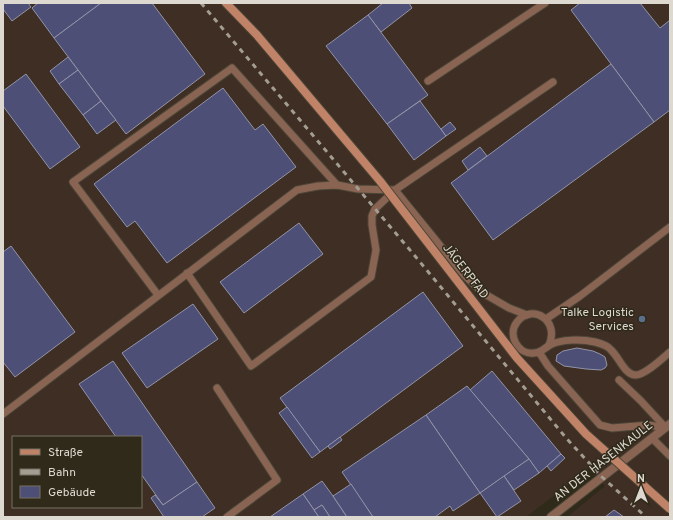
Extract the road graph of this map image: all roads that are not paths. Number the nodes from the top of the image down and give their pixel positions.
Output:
1 (226, 3) edge
2 (233, 3) edge
3 (545, 3) edge
4 (257, 35) junction
5 (428, 81) dead end
6 (553, 82) dead end
7 (337, 185) junction
8 (395, 190) junction
9 (670, 227) edge
10 (187, 273) junction
11 (158, 295) junction
12 (527, 315) junction
13 (546, 320) junction
14 (549, 345) junction
15 (539, 352) junction
16 (670, 352) edge
17 (620, 380) dead end
18 (217, 388) dead end
19 (3, 414) edge
20 (668, 426) edge
21 (652, 438) junction
22 (669, 454) edge
23 (670, 509) edge
24 (226, 517) edge
25 (551, 517) edge

1 - 4 main road, JÄGERPFAD
2 - 4 main road, JÄGERPFAD
3 - 5 lane
4 - 23 main road, JÄGERPFAD, bridge
6 - 8 lane
7 - 8 lane
7 - 10 lane
7 - 11 lane
8 - 10 lane
8 - 12 lane
9 - 13 lane
10 - 11 lane
11 - 19 lane
12 - 13 lane
12 - 15 lane
13 - 14 lane
14 - 15 lane
14 - 16 lane
15 - 20 lane
17 - 20 lane
18 - 24 lane
20 - 21 street, AN DER HASENKAULE
21 - 22 lane
21 - 25 street, AN DER HASENKAULE

